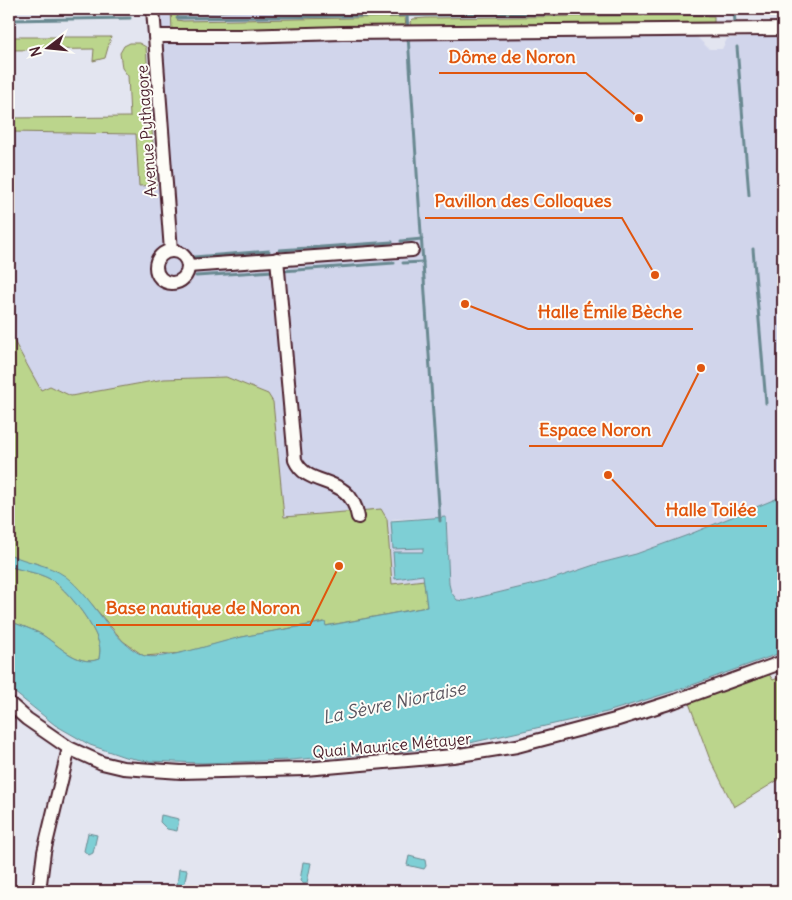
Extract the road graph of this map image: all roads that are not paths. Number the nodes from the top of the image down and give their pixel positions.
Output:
1 (153, 9) edge
2 (783, 29) edge
3 (155, 36) junction
4 (412, 250) dead end
5 (171, 251) junction
6 (277, 259) junction
7 (188, 266) junction
8 (358, 516) dead end
9 (783, 662) edge
10 (9, 704) edge
11 (69, 748) junction
12 (33, 891) edge
13 (39, 891) edge
14 (45, 891) edge

1 - 3 street, Avenue Pythagore
2 - 3 street
3 - 5 street, Avenue Pythagore
4 - 6 street
5 - 7 street
5 - 7 street
6 - 7 street
6 - 8 street
9 - 11 street, Quai Maurice Métayer
10 - 11 street, Quai Maurice Métayer
11 - 13 street
12 - 13 street
13 - 14 street

